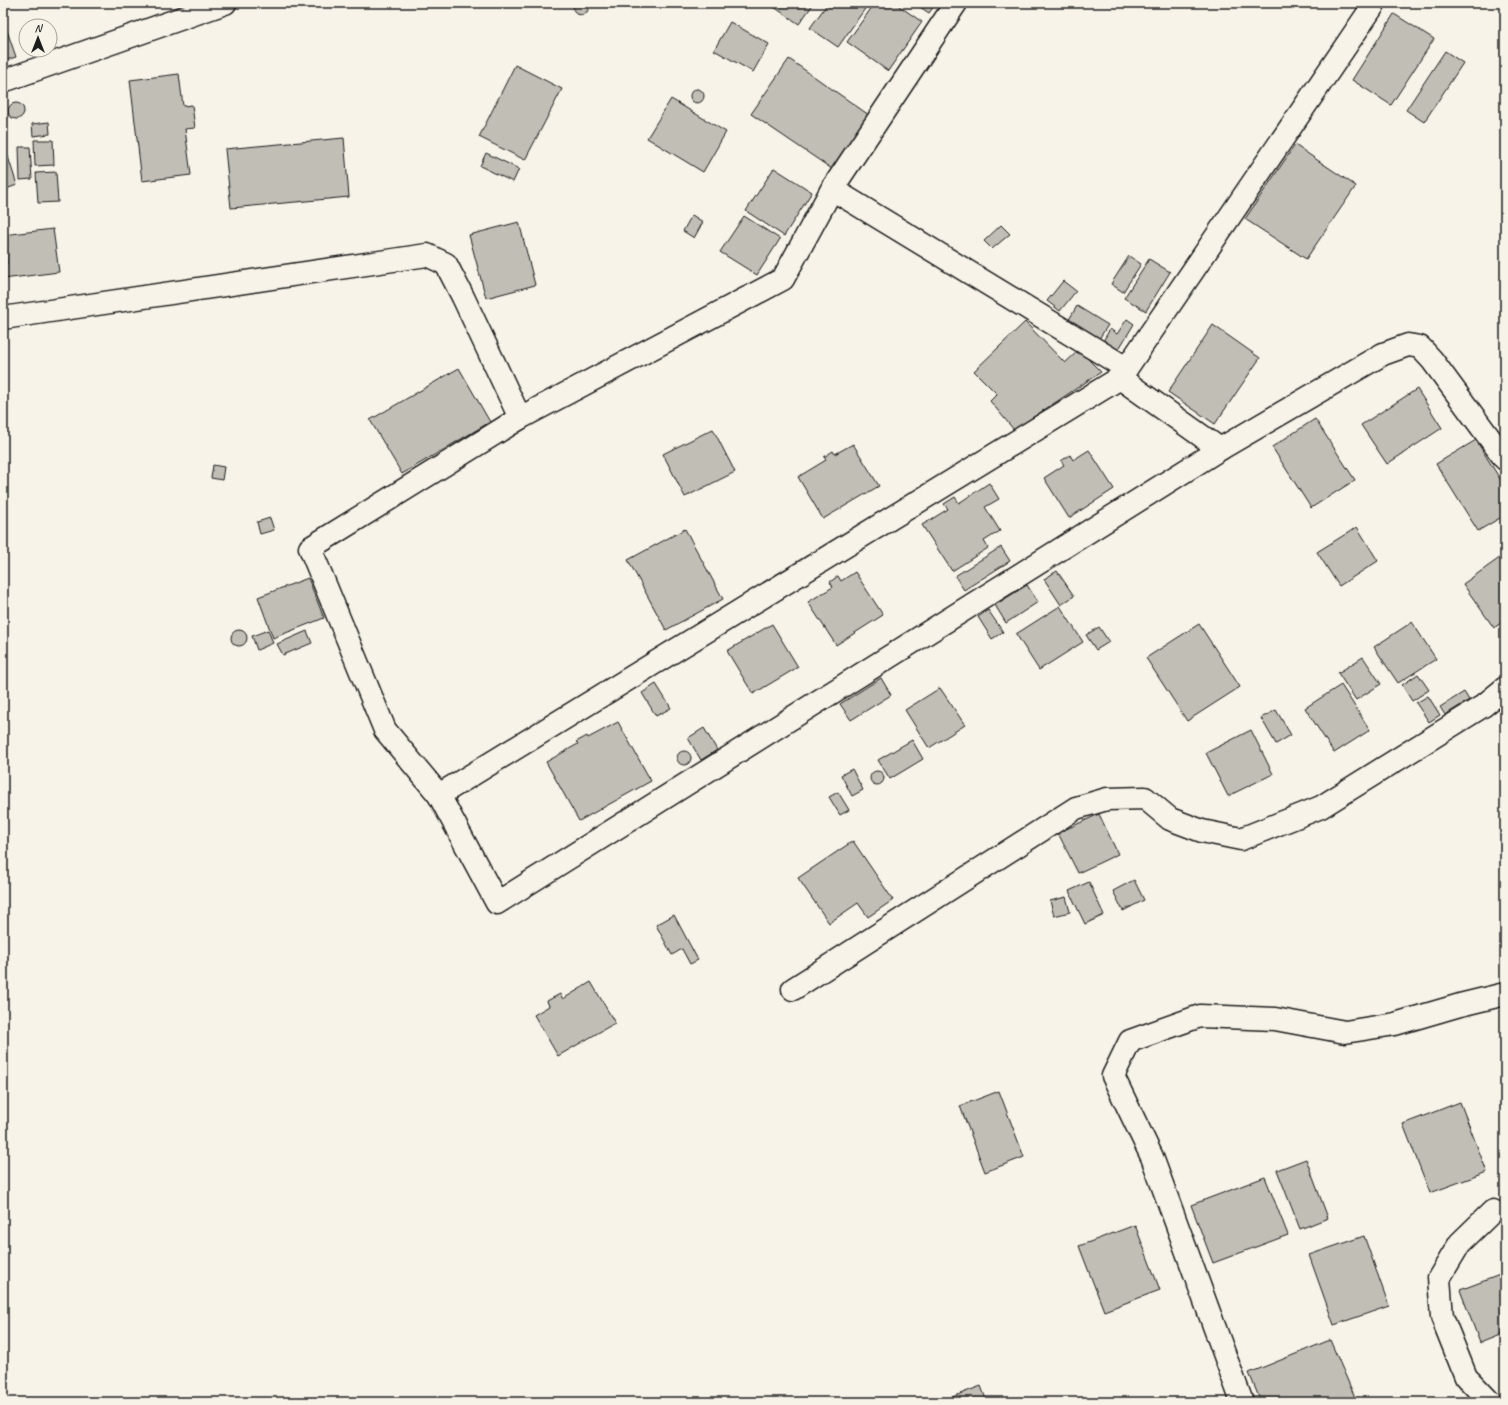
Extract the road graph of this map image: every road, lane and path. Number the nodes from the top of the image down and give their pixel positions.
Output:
1 (225, 3) edge
2 (956, 3) edge
3 (1374, 6) dead end
4 (3, 81) edge
5 (832, 189) junction
6 (3, 318) edge
7 (1123, 373) junction
8 (520, 418) junction
9 (1220, 449) junction
10 (1505, 459) edge
11 (1505, 688) edge
12 (439, 795) junction
13 (793, 989) dead end
14 (1505, 994) edge
15 (1493, 1211) dead end
16 (1242, 1402) edge
17 (1490, 1402) edge

1 - 4 street
2 - 5 street
3 - 7 street
5 - 7 street
5 - 8 street
6 - 8 street
7 - 9 street
7 - 12 street
8 - 12 street
9 - 10 street
9 - 12 street
11 - 13 street
14 - 16 street
15 - 17 street

